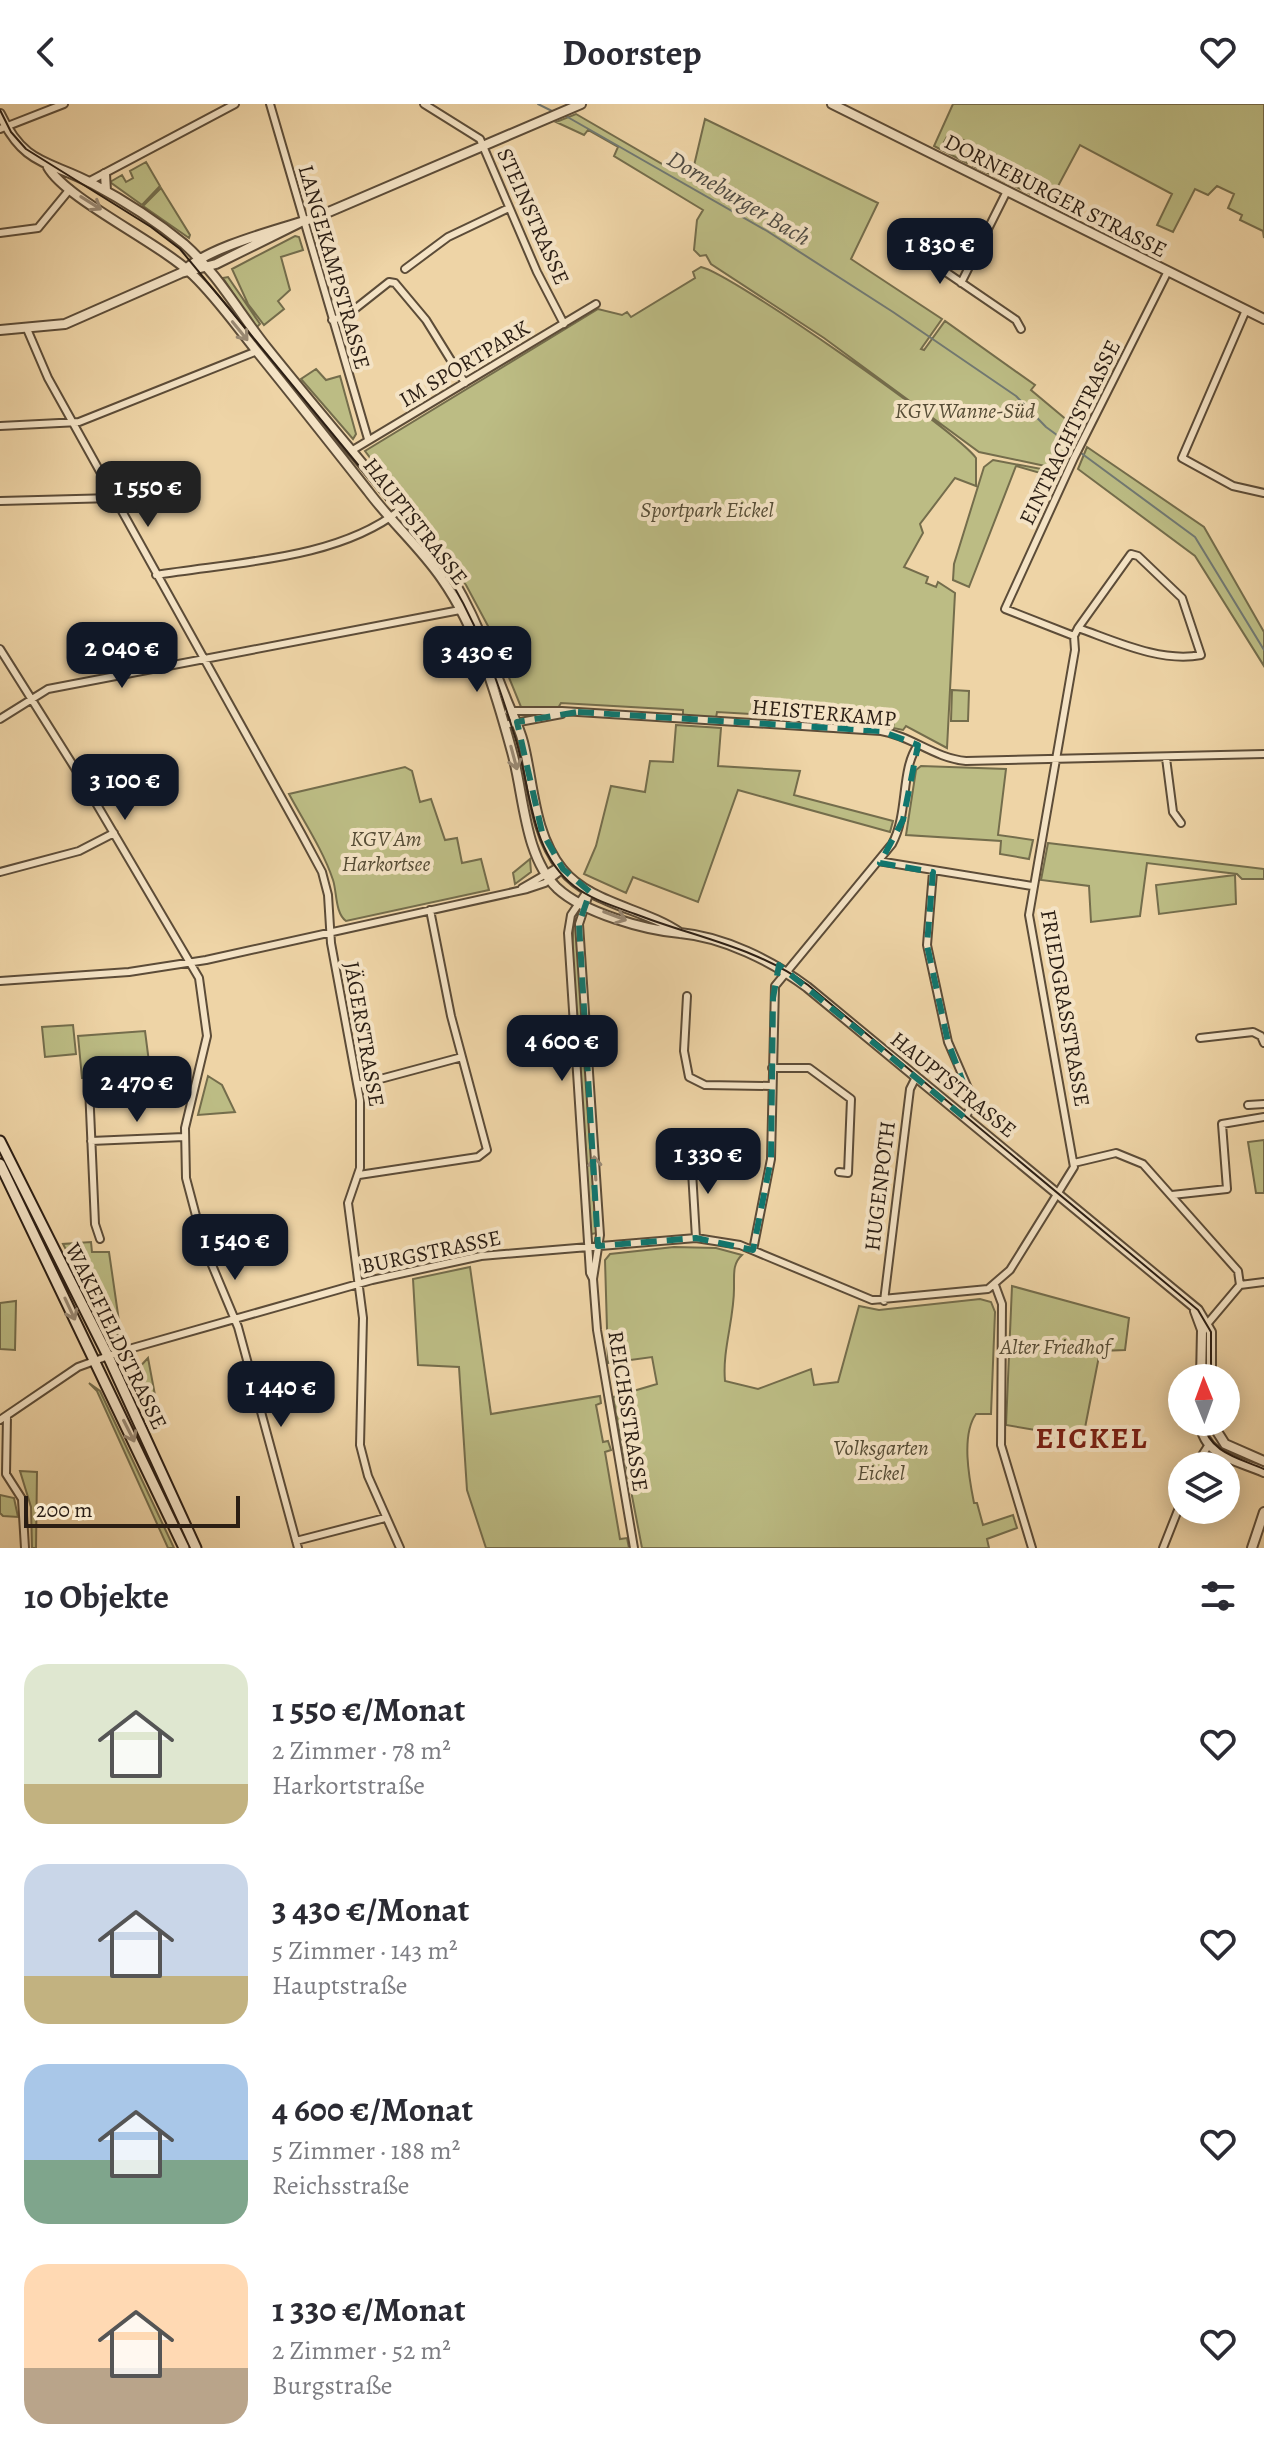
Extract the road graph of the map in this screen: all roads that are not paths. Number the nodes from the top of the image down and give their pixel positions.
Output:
1 (64, 104) edge
2 (234, 104) edge
3 (270, 104) edge
4 (424, 104) edge
5 (581, 104) edge
6 (832, 104) edge
7 (0, 114) edge
8 (3, 128) edge
9 (483, 147) junction
10 (48, 167) junction
11 (105, 174) junction
12 (88, 182) junction
13 (70, 189) junction
14 (1007, 191) junction
15 (106, 192) junction
16 (509, 208) junction
17 (301, 222) junction
18 (0, 233) edge
19 (893, 237) dead end
20 (200, 259) junction
21 (208, 267) junction
22 (405, 269) dead end
23 (185, 271) junction
24 (1168, 271) junction
25 (961, 283) junction
26 (596, 304) dead end
27 (1246, 310) junction
28 (1264, 319) edge
29 (332, 320) junction
30 (564, 324) junction
31 (27, 329) junction
32 (1021, 329) dead end
33 (0, 330) edge
34 (257, 351) junction
35 (465, 383) junction
36 (73, 423) junction
37 (0, 426) edge
38 (368, 439) junction
39 (347, 454) junction
40 (1264, 493) edge
41 (114, 498) junction
42 (0, 501) edge
43 (400, 510) junction
44 (391, 517) junction
45 (156, 575) junction
46 (460, 610) junction
47 (1078, 628) junction
48 (1074, 636) junction
49 (0, 649) edge
50 (203, 658) junction
51 (31, 698) junction
52 (500, 711) junction
53 (512, 711) junction
54 (569, 712) junction
55 (0, 719) edge
56 (517, 722) junction
57 (504, 725) junction
58 (918, 745) junction
59 (1264, 754) edge
60 (1166, 758) junction
61 (1055, 761) junction
62 (1181, 823) dead end
63 (114, 833) junction
64 (878, 861) junction
65 (561, 868) junction
66 (0, 872) edge
67 (933, 872) junction
68 (547, 876) junction
69 (1032, 886) junction
70 (589, 891) junction
71 (581, 904) junction
72 (430, 910) junction
73 (330, 932) junction
74 (680, 933) junction
75 (192, 962) junction
76 (784, 971) junction
77 (0, 981) edge
78 (687, 996) dead end
79 (1200, 1038) dead end
80 (1264, 1043) edge
81 (462, 1057) junction
82 (772, 1068) junction
83 (916, 1077) junction
84 (358, 1085) junction
85 (772, 1086) junction
86 (89, 1087) dead end
87 (1264, 1104) edge
88 (1248, 1105) dead end
89 (1264, 1117) edge
90 (965, 1118) junction
91 (184, 1137) junction
92 (0, 1141) edge
93 (91, 1141) junction
94 (691, 1155) dead end
95 (1074, 1163) junction
96 (0, 1164) edge
97 (839, 1172) dead end
98 (359, 1175) junction
99 (1059, 1193) junction
100 (1172, 1195) junction
101 (696, 1238) junction
102 (100, 1239) dead end
103 (598, 1246) junction
104 (588, 1247) junction
105 (753, 1250) junction
106 (593, 1279) junction
107 (1264, 1282) edge
108 (361, 1284) junction
109 (995, 1285) junction
110 (1240, 1285) junction
111 (884, 1301) junction
112 (235, 1319) junction
113 (1205, 1324) junction
114 (108, 1356) junction
115 (95, 1361) junction
116 (1202, 1364) edge
117 (1211, 1364) edge
118 (3, 1418) edge
119 (1205, 1436) edge
120 (1217, 1436) edge
121 (1208, 1446) junction
122 (1204, 1452) edge
123 (1264, 1461) edge
124 (1264, 1472) edge
125 (1264, 1512) edge
126 (385, 1518) junction
127 (1172, 1524) edge
128 (1262, 1528) edge
129 (297, 1544) edge
130 (25, 1548) edge
131 (184, 1548) edge
132 (196, 1548) edge
133 (400, 1548) edge
134 (634, 1548) edge
135 (1032, 1548) edge
136 (1163, 1548) edge
137 (1252, 1548) edge

1 - 8 street
2 - 11 street
3 - 17 street, LANGEKAMPSTRASSE
4 - 9 street, STEINSTRASSE
5 - 9 street
6 - 14 street, DORNEBURGER STRASSE
7 - 8 street, HAUPTSTRASSE
8 - 10 street, HAUPTSTRASSE
9 - 16 street, STEINSTRASSE
9 - 17 street
10 - 12 street, HAUPTSTRASSE
10 - 13 street, HAUPTSTRASSE
11 - 12 street
11 - 15 street
12 - 15 street, HAUPTSTRASSE
13 - 18 street
13 -> 23 street, HAUPTSTRASSE
14 - 24 street, DORNEBURGER STRASSE
14 - 25 street
15 - 20 street, HAUPTSTRASSE
16 - 22 street
16 - 30 street, STEINSTRASSE
17 - 20 street
17 - 21 street
17 - 29 street, LANGEKAMPSTRASSE
19 - 25 street
20 - 21 street, HAUPTSTRASSE
20 - 23 street
21 - 23 street
21 - 39 street, HAUPTSTRASSE
23 - 31 street
23 -> 34 street, HAUPTSTRASSE
24 - 27 street, DORNEBURGER STRASSE
24 - 48 street, EINTRACHTSTRASSE
25 - 32 street
26 - 30 street, IM SPORTPARK
27 - 28 street, DORNEBURGER STRASSE
27 - 40 street
29 - 35 street
29 - 38 street, LANGEKAMPSTRASSE
30 - 35 street, IM SPORTPARK
31 - 33 street
31 - 36 street, JÄGERSTRASSE
34 - 36 street
34 - 39 street, HAUPTSTRASSE
35 - 38 street, IM SPORTPARK
36 - 37 street
36 - 41 street, JÄGERSTRASSE
38 - 39 street, IM SPORTPARK
39 - 43 street, HAUPTSTRASSE
39 - 44 street, HAUPTSTRASSE
41 - 42 street
41 - 45 street, JÄGERSTRASSE
43 - 44 street
43 - 53 street, HAUPTSTRASSE
44 - 45 street
44 - 46 street, HAUPTSTRASSE
45 - 50 street, JÄGERSTRASSE
46 - 50 street
46 - 52 street, HAUPTSTRASSE
47 - 47 street
47 - 48 street
48 - 61 street, FRIEDGRASSTRASSE
49 - 51 street
50 - 51 street
50 - 73 street, JÄGERSTRASSE
51 - 55 street
51 - 63 street
52 - 53 street, HEISTERKAMP
52 - 57 street, HAUPTSTRASSE
53 - 54 street, HEISTERKAMP
53 - 56 street, HAUPTSTRASSE
54 - 56 street, HEISTERKAMP
54 - 58 street, HEISTERKAMP
56 - 57 street, HEISTERKAMP
56 - 65 street, HAUPTSTRASSE
57 -> 68 street, HAUPTSTRASSE
58 - 61 street, HEISTERKAMP
58 - 64 street
59 - 60 street, HEISTERKAMP
60 - 61 street, HEISTERKAMP
60 - 62 street
61 - 69 street, FRIEDGRASSTRASSE
63 - 66 street
63 - 75 street
64 - 67 street
64 - 76 street
65 - 68 street
65 - 70 street, HAUPTSTRASSE
67 - 69 street
67 - 90 street
68 - 71 street, HAUPTSTRASSE
68 - 72 street
69 - 95 street, FRIEDGRASSTRASSE
70 - 71 street, REICHSSTRASSE
70 - 74 street, HAUPTSTRASSE
71 -> 74 street, HAUPTSTRASSE
103 -> 71 street, REICHSSTRASSE
71 - 104 street, REICHSSTRASSE
72 - 73 street
72 - 81 street
73 - 75 street
73 - 84 street, JÄGERSTRASSE
74 - 76 street, HAUPTSTRASSE
75 - 77 street
75 - 91 street
76 - 82 street
76 - 83 street, HAUPTSTRASSE
78 - 85 street
79 - 80 street
81 - 84 street
81 - 98 street
82 - 85 street
82 - 97 street
83 - 90 street, HAUPTSTRASSE
83 - 111 street, HUGENPOTH
84 - 98 street, JÄGERSTRASSE
85 - 105 street
86 - 93 street
87 - 88 street
89 - 100 street
90 - 99 street, HAUPTSTRASSE
91 - 93 street
91 - 112 street
92 - 114 main road, WAKEFIELDSTRASSE
93 - 102 street
94 - 101 street
95 - 99 street
95 - 100 street
96 -> 115 main road, WAKEFIELDSTRASSE
98 - 108 street, JÄGERSTRASSE
99 - 109 street
99 - 113 street, HAUPTSTRASSE
100 - 110 street
101 - 103 street, BURGSTRASSE
101 - 105 street, BURGSTRASSE
103 - 104 street, BURGSTRASSE
103 - 106 street, REICHSSTRASSE
104 - 106 street, REICHSSTRASSE
104 - 108 street, BURGSTRASSE
105 - 111 street, BURGSTRASSE
106 - 134 street, REICHSSTRASSE
107 - 110 street
108 - 112 street, BURGSTRASSE
108 - 126 street, JÄGERSTRASSE
109 - 111 street, BURGSTRASSE
109 - 135 street
110 - 113 street
112 - 114 street, BURGSTRASSE
112 - 129 street
113 - 116 street
113 - 117 street
114 - 115 street, BURGSTRASSE
114 - 132 main road, WAKEFIELDSTRASSE
115 - 118 street, BURGSTRASSE
115 -> 131 main road, WAKEFIELDSTRASSE
118 - 130 street, BURGSTRASSE
119 - 121 street
120 - 123 street
121 - 122 street
121 - 124 street
125 - 128 street
126 - 129 street
126 - 133 street, JÄGERSTRASSE
127 - 136 street
128 - 137 street

